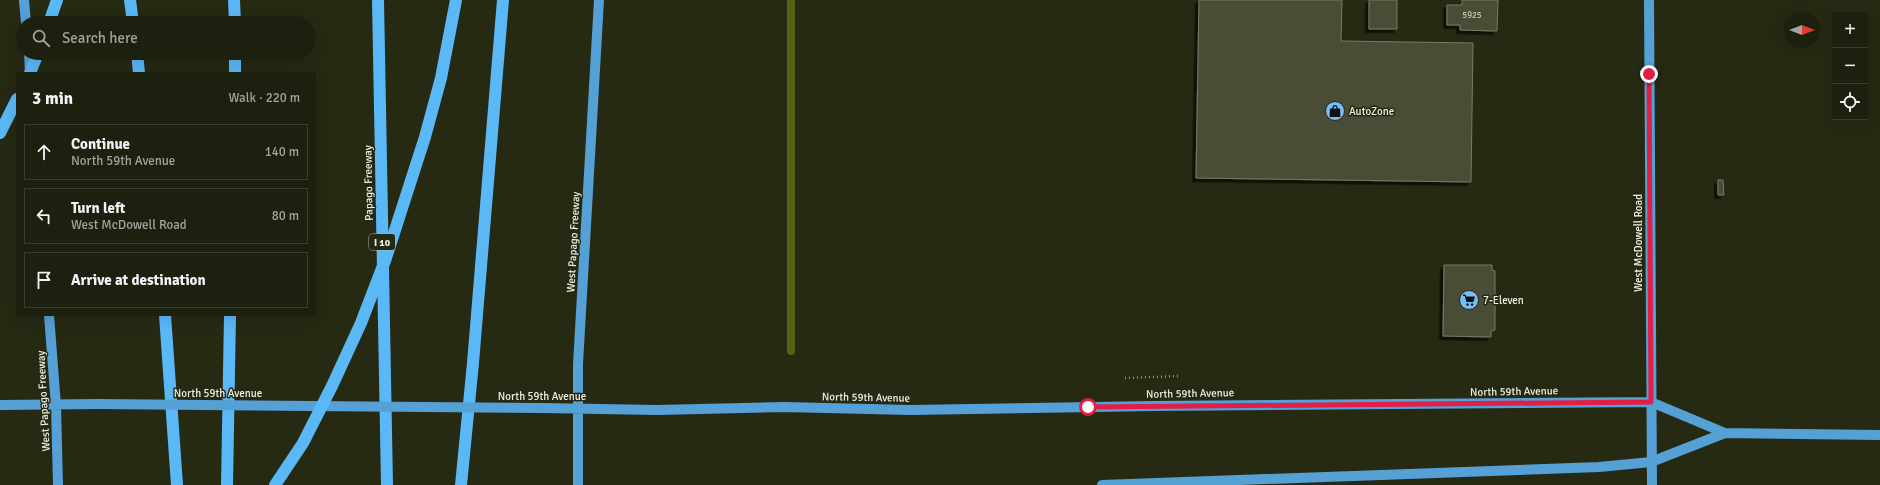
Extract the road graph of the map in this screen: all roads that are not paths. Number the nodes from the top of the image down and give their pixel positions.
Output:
1 (24, 0) edge
2 (57, 0) edge
3 (130, 0) edge
4 (234, 0) edge
5 (378, 0) edge
6 (456, 0) edge
7 (503, 0) edge
8 (599, 0) edge
9 (1649, 0) edge
10 (25, 16) edge
11 (51, 16) edge
12 (132, 16) edge
13 (235, 16) edge
14 (29, 60) edge
15 (35, 60) edge
16 (137, 60) edge
17 (235, 60) edge
18 (30, 72) edge
19 (30, 72) edge
20 (139, 72) edge
21 (235, 72) edge
22 (16, 101) edge
23 (0, 133) edge
24 (49, 316) edge
25 (165, 316) edge
26 (230, 316) edge
27 (1651, 402) junction
28 (0, 405) edge
29 (56, 406) junction
30 (578, 407) junction
31 (1725, 433) junction
32 (1880, 435) edge
33 (1652, 462) junction
34 (58, 485) edge
35 (177, 485) edge
36 (227, 485) edge
37 (275, 485) edge
38 (387, 485) edge
39 (461, 485) edge
40 (578, 485) edge
41 (1102, 485) edge
42 (1652, 485) edge

1 - 10 main road
2 - 11 highway
3 - 12 highway
4 - 13 highway
5 - 38 highway, Papago Freeway / I 10
6 - 37 highway, bridge
7 - 39 highway
8 - 30 main road, West Papago Freeway
9 - 27 main road, West McDowell Road
14 - 18 main road
15 - 19 highway, bridge
16 - 20 highway
17 - 21 highway
22 - 23 highway
24 - 29 main road, West Papago Freeway
25 - 35 highway
26 - 36 highway
27 - 30 main road, North 59th Avenue
27 - 31 main road, North 59th Avenue
27 - 33 main road, West McDowell Road
28 - 29 main road, North 59th Avenue
29 - 30 main road, North 59th Avenue, bridge
29 - 34 main road, West Papago Freeway
30 - 40 main road, West Papago Freeway
31 - 32 main road, North 59th Avenue
31 - 33 main road, North 59th Avenue
33 - 41 main road, North 59th Avenue
33 - 42 main road, West McDowell Road

